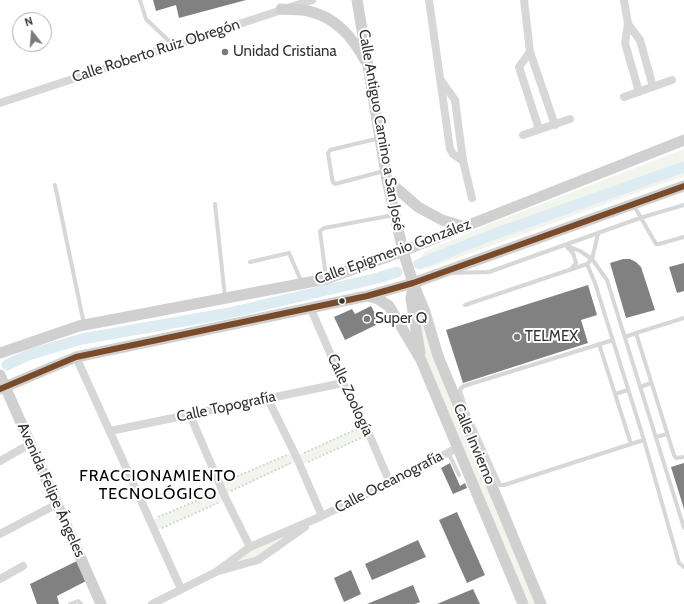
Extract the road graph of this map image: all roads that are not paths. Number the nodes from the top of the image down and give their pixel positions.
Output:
1 (140, 0) edge
2 (312, 0) edge
3 (357, 0) edge
4 (429, 0) edge
5 (524, 0) edge
6 (624, 0) edge
7 (281, 9) junction
8 (628, 24) junction
9 (173, 45) junction
10 (530, 52) junction
11 (368, 67) junction
12 (439, 78) junction
13 (672, 80) dead end
14 (653, 87) junction
15 (639, 92) junction
16 (624, 97) dead end
17 (0, 103) edge
18 (570, 119) dead end
19 (555, 124) junction
20 (539, 129) junction
21 (523, 134) dead end
22 (380, 138) junction
23 (684, 140) edge
24 (463, 161) junction
25 (386, 176) junction
26 (55, 185) dead end
27 (684, 186) edge
28 (472, 198) dead end
29 (215, 204) dead end
30 (632, 204) junction
31 (684, 205) edge
32 (395, 215) junction
33 (640, 218) junction
34 (465, 227) junction
35 (598, 234) junction
36 (684, 237) edge
37 (565, 245) junction
38 (404, 253) junction
39 (592, 259) junction
40 (250, 262) dead end
41 (587, 264) junction
42 (570, 270) junction
43 (444, 272) junction
44 (326, 279) junction
45 (413, 281) junction
46 (302, 284) junction
47 (367, 296) junction
48 (225, 298) junction
49 (465, 305) dead end
50 (310, 307) junction
51 (684, 318) edge
52 (84, 325) junction
53 (636, 333) junction
54 (625, 337) junction
55 (612, 340) junction
56 (599, 344) junction
57 (0, 354) edge
58 (76, 357) junction
59 (421, 360) junction
60 (0, 375) edge
61 (343, 383) junction
62 (651, 383) junction
63 (640, 386) junction
64 (3, 388) edge
65 (628, 390) junction
66 (615, 394) junction
67 (268, 399) junction
68 (190, 415) junction
69 (110, 431) junction
70 (667, 434) junction
71 (656, 437) junction
72 (644, 440) junction
73 (30, 444) junction
74 (631, 444) junction
75 (452, 450) junction
76 (684, 457) edge
77 (0, 461) edge
78 (459, 475) dead end
79 (390, 483) junction
80 (57, 504) junction
81 (322, 516) junction
82 (684, 528) edge
83 (0, 534) edge
84 (250, 547) junction
85 (23, 566) dead end
86 (684, 567) edge
87 (216, 572) junction
88 (0, 579) edge
89 (181, 589) junction
90 (70, 604) edge
91 (81, 604) edge
92 (101, 604) edge
93 (152, 604) edge
94 (523, 604) edge
95 (541, 604) edge

1 - 9 lane
2 - 7 street, Calle Roberto Ruiz Obregón
3 - 11 street, Calle Antiguo Camino a San José
4 - 12 street
5 - 10 street
6 - 8 street
7 - 9 street, Calle Roberto Ruiz Obregón
7 - 11 street
8 - 14 street
8 - 15 street
9 - 17 street, Calle Roberto Ruiz Obregón
10 - 19 street
10 - 20 street
11 - 22 street, Calle Antiguo Camino a San José
12 - 24 street
12 - 24 street
13 - 14 street
14 - 15 street
15 - 16 street
18 - 19 street
19 - 20 street
20 - 21 street
22 - 25 street, Calle Antiguo Camino a San José
22 - 25 lane
23 - 34 street, Calle Epigmenio González
24 - 28 street
25 - 32 street, Calle Antiguo Camino a San José
25 - 34 street
26 - 52 lane
27 - 30 street, Calle Epigmenio González
29 - 48 lane
30 - 33 lane
30 - 43 street, Calle Epigmenio González
31 - 33 lane
32 - 38 street, Calle Antiguo Camino a San José
32 - 44 lane
33 - 35 lane
33 - 36 lane
34 - 38 street, Calle Epigmenio González
35 - 37 lane
35 - 39 lane
37 - 39 lane
37 - 42 lane
37 - 43 lane
38 - 44 street, Calle Epigmenio González
38 - 45 street, Calle Antiguo Camino a San José
39 - 41 lane
39 - 54 lane
40 - 46 lane
41 - 42 lane
41 - 55 lane
42 - 49 lane
43 - 45 street, Calle Epigmenio González
44 - 46 street, Calle Epigmenio González
45 - 47 street, Calle Epigmenio González
45 - 59 street
45 - 95 street, Calle Invierno
46 - 48 street, Calle Epigmenio González
47 - 50 street, Calle Epigmenio González
47 - 59 street
48 - 52 street, Calle Epigmenio González
50 - 58 street, Calle Epigmenio González
50 - 61 street, Calle Zoología
51 - 53 lane
52 - 57 street, Calle Epigmenio González
53 - 54 lane
53 - 62 lane
54 - 63 lane
55 - 56 lane
55 - 65 lane
56 - 66 lane
56 - 74 lane
58 - 64 street, Calle Epigmenio González
58 - 69 street
59 - 75 street, Calle Invierno
60 - 64 street, Avenida Felipe Ángeles
61 - 67 street, Calle Topografía
61 - 79 street, Calle Zoología
62 - 63 lane
62 - 70 lane
63 - 71 lane
64 - 73 street, Avenida Felipe Ángeles
65 - 66 lane
65 - 72 lane
66 - 74 lane
67 - 68 street, Calle Topografía
67 - 81 street
68 - 69 street, Calle Topografía
68 - 84 street
69 - 89 street
70 - 71 lane
70 - 76 lane
71 - 82 lane
72 - 74 lane
72 - 86 lane
73 - 77 street
73 - 80 street, Avenida Felipe Ángeles
75 - 78 lane
75 - 79 street, Calle Oceanografía
75 - 94 street, Calle Invierno
79 - 81 street, Calle Oceanografía
80 - 83 street
80 - 92 street, Avenida Felipe Ángeles
81 - 84 street, Calle Oceanografía
81 - 87 street, Calle Oceanografía
84 - 87 street, Calle Oceanografía
85 - 88 street
87 - 89 street, Calle Oceanografía
89 - 93 street, Calle Oceanografía
90 - 91 lane

